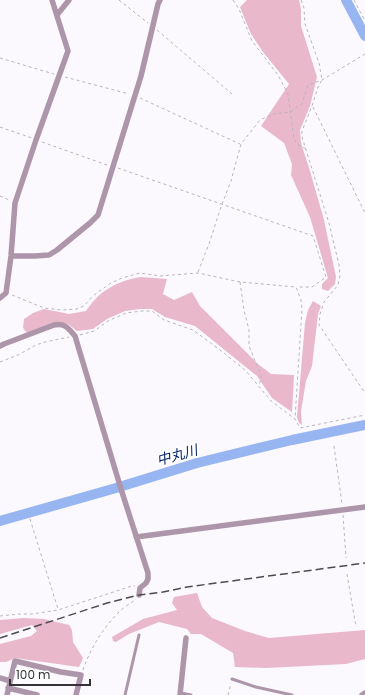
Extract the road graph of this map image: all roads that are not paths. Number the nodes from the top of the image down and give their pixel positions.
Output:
1 (52, 0) edge
2 (69, 0) edge
3 (160, 0) edge
4 (57, 15) junction
5 (10, 256) junction
6 (0, 298) edge
7 (1, 343) edge
8 (365, 507) edge
9 (136, 537) junction
10 (139, 595) road end
11 (139, 635) dead end
12 (186, 638) dead end
13 (0, 678) edge
14 (232, 679) road end
15 (10, 681) junction
16 (8, 688) junction
17 (365, 693) edge
18 (180, 694) edge
19 (7, 695) edge
20 (37, 695) edge
21 (76, 695) edge
22 (125, 695) edge
23 (191, 695) edge
24 (292, 695) edge
25 (362, 695) edge

1 - 4 street
2 - 4 street
3 - 5 street
4 - 5 street
5 - 6 street
7 - 9 street
8 - 9 street
9 - 10 street
11 - 22 lane
12 - 18 street
13 - 15 street
14 - 24 lane
15 - 16 street
15 - 21 street
16 - 19 street
16 - 20 street
17 - 25 street
18 - 23 lane

